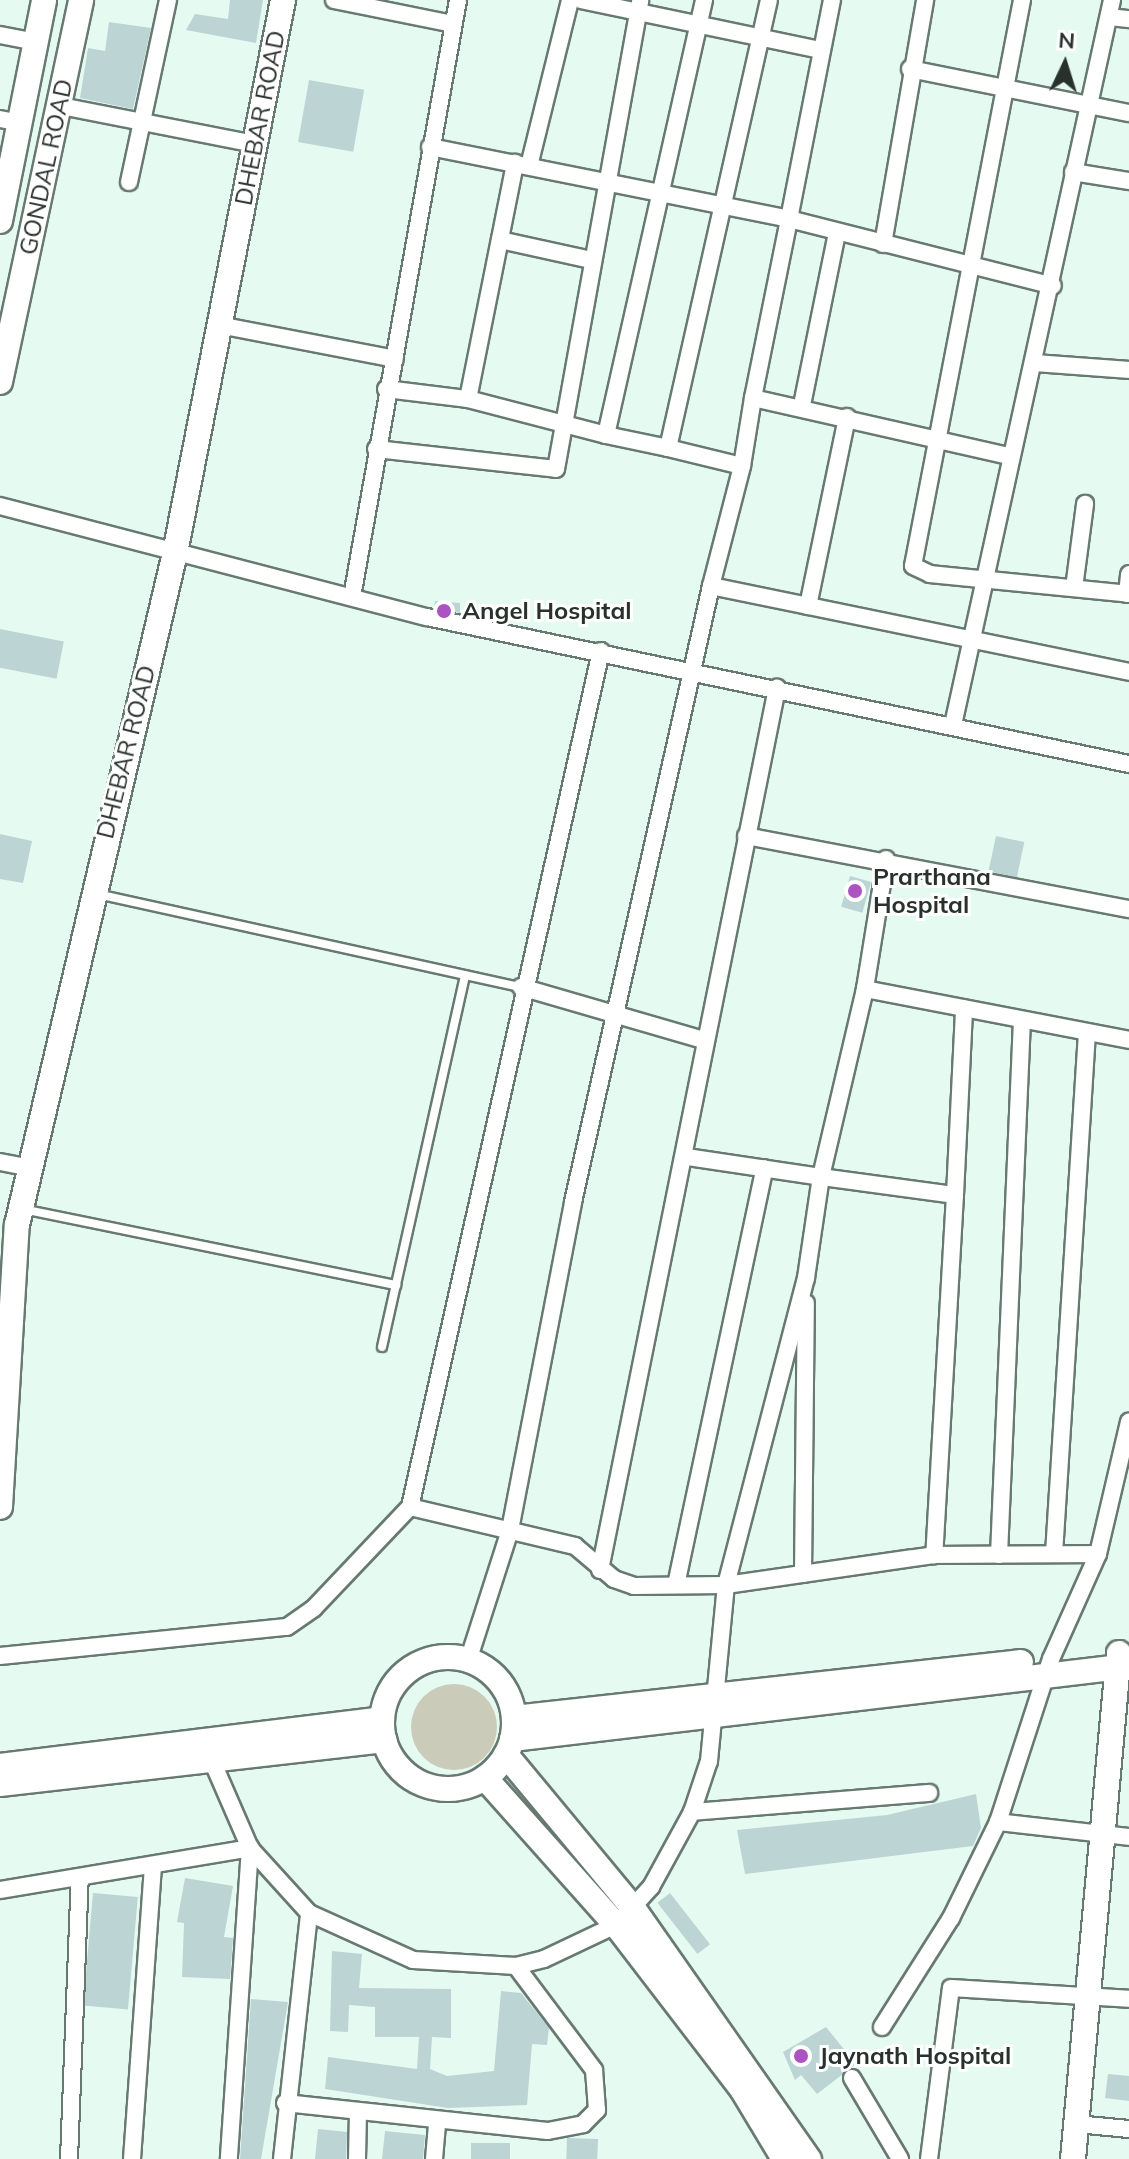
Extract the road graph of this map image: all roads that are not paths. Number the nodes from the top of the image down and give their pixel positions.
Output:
1 (44, 0) edge
2 (81, 0) edge
3 (168, 0) edge
4 (283, 0) edge
5 (334, 0) edge
6 (458, 0) edge
7 (570, 0) edge
8 (581, 0) edge
9 (704, 0) edge
10 (769, 0) edge
11 (832, 0) edge
12 (925, 0) edge
13 (1022, 0) edge
14 (639, 6) edge
15 (1110, 8) edge
16 (1129, 19) edge
17 (453, 24) junction
18 (700, 25) junction
19 (0, 35) edge
20 (762, 38) junction
21 (35, 42) junction
22 (821, 50) junction
23 (910, 69) junction
24 (1007, 87) junction
25 (61, 106) junction
26 (1089, 106) junction
27 (1129, 113) edge
28 (10, 121) edge
29 (142, 122) junction
30 (255, 144) junction
31 (430, 147) junction
32 (522, 165) junction
33 (1073, 172) junction
34 (602, 181) junction
35 (1129, 181) edge
36 (129, 182) dead end
37 (660, 190) junction
38 (726, 203) junction
39 (1, 211) edge
40 (789, 219) junction
41 (837, 233) junction
42 (500, 240) junction
43 (883, 244) junction
44 (591, 260) junction
45 (971, 263) junction
46 (1053, 286) junction
47 (219, 325) junction
48 (395, 359) junction
49 (1036, 363) junction
50 (1129, 370) edge
51 (0, 382) edge
52 (386, 389) junction
53 (753, 398) junction
54 (468, 399) junction
55 (802, 405) junction
56 (847, 417) junction
57 (561, 424) junction
58 (606, 435) junction
59 (936, 439) junction
60 (668, 448) junction
61 (376, 449) junction
62 (1009, 456) junction
63 (742, 466) junction
64 (1085, 504) dead end
65 (0, 506) edge
66 (175, 553) junction
67 (1129, 574) edge
68 (990, 580) junction
69 (711, 586) junction
70 (1074, 588) junction
71 (1128, 594) edge
72 (352, 597) junction
73 (808, 606) junction
74 (973, 644) junction
75 (601, 651) junction
76 (688, 670) junction
77 (1129, 672) edge
78 (777, 688) junction
79 (953, 725) junction
80 (1129, 764) edge
81 (746, 836) junction
82 (886, 859) junction
83 (92, 893) junction
84 (1129, 909) edge
85 (465, 975) junction
86 (521, 987) junction
87 (865, 989) junction
88 (964, 1008) junction
89 (619, 1017) junction
90 (1022, 1020) junction
91 (1087, 1032) junction
92 (703, 1040) junction
93 (1129, 1040) edge
94 (687, 1157) junction
95 (0, 1162) edge
96 (30, 1168) junction
97 (765, 1168) junction
98 (821, 1177) junction
99 (955, 1195) junction
100 (21, 1209) junction
101 (806, 1278) junction
102 (396, 1285) junction
103 (382, 1347) dead end
104 (1129, 1422) edge
105 (0, 1507) edge
106 (410, 1507) junction
107 (510, 1530) junction
108 (1054, 1554) junction
109 (1098, 1554) junction
110 (934, 1555) junction
111 (999, 1555) junction
112 (600, 1570) junction
113 (803, 1574) junction
114 (676, 1585) junction
115 (726, 1585) junction
116 (0, 1656) edge
117 (468, 1661) junction
118 (1123, 1666) edge
119 (1048, 1667) junction
120 (716, 1708) junction
121 (383, 1730) junction
122 (511, 1737) junction
123 (213, 1763) junction
124 (0, 1766) edge
125 (485, 1778) junction
126 (0, 1784) edge
127 (929, 1793) dead end
128 (692, 1812) junction
129 (998, 1822) junction
130 (1102, 1836) junction
131 (1129, 1837) edge
132 (250, 1848) junction
133 (153, 1866) junction
134 (80, 1878) junction
135 (0, 1890) edge
136 (309, 1913) junction
137 (624, 1916) junction
138 (516, 1966) junction
139 (1088, 1995) junction
140 (1129, 1999) edge
141 (882, 2027) dead end
142 (852, 2078) dead end
143 (285, 2103) junction
144 (358, 2112) junction
145 (437, 2122) junction
146 (1076, 2124) junction
147 (1129, 2129) edge
148 (69, 2159) edge
149 (132, 2159) edge
150 (229, 2159) edge
151 (282, 2159) edge
152 (357, 2159) edge
153 (434, 2159) edge
154 (784, 2159) edge
155 (809, 2159) edge
156 (900, 2159) edge
157 (929, 2159) edge
158 (1073, 2159) edge

1 - 21 street, GONDAL ROAD
2 - 25 street, GONDAL ROAD
3 - 29 street
4 - 30 street, DHEBAR ROAD
5 - 17 street
6 - 17 street
7 - 32 street
8 - 14 street
9 - 18 street
10 - 20 street
11 - 22 street
12 - 23 street
13 - 24 street
14 - 18 street
14 - 34 street
15 - 16 street
15 - 26 street
17 - 31 street
18 - 20 street
18 - 37 street
19 - 21 street
20 - 22 street
20 - 38 street
21 - 28 street, GONDAL ROAD
22 - 40 street
23 - 24 street
23 - 43 street
24 - 26 street
24 - 45 street
25 - 29 street
25 - 51 street, GONDAL ROAD
26 - 27 street
26 - 33 street
28 - 39 street, GONDAL ROAD
29 - 30 street
29 - 36 street
30 - 47 street, DHEBAR ROAD
31 - 32 street
31 - 48 street
32 - 34 street
32 - 42 street
33 - 35 street
33 - 46 street
34 - 37 street
34 - 44 street
37 - 38 street
37 - 58 street
38 - 40 street
38 - 60 street
40 - 41 street
40 - 53 street
41 - 43 street
41 - 55 street
42 - 44 street
42 - 54 street
43 - 45 street
44 - 57 street
45 - 46 street
45 - 59 street
46 - 49 street
47 - 48 street
47 - 66 street, DHEBAR ROAD
48 - 52 street
49 - 50 street
49 - 62 street
52 - 54 street
52 - 61 street
53 - 55 street
53 - 63 street
54 - 57 street
55 - 56 street
56 - 59 street
56 - 73 street
57 - 58 street
57 - 61 street
58 - 60 street
59 - 62 street
59 - 68 street
60 - 63 street
61 - 72 street
62 - 68 street
63 - 69 street
64 - 70 street
65 - 66 street
66 - 72 street
66 - 83 street, DHEBAR ROAD
67 - 71 street
68 - 70 street
68 - 74 street
69 - 73 street
69 - 76 street
70 - 71 street
72 - 75 street
73 - 74 street
74 - 77 street
74 - 79 street
75 - 76 street
75 - 86 street
76 - 78 street
76 - 89 street
78 - 79 street
78 - 81 street
79 - 80 street
81 - 82 street
81 - 92 street
82 - 84 street
82 - 87 street
83 - 85 lane
83 - 96 street, DHEBAR ROAD
85 - 86 lane
85 - 102 lane
86 - 89 street
86 - 106 street
87 - 88 street
87 - 98 street
88 - 90 street
88 - 99 street
89 - 92 street
89 - 107 street
90 - 91 street
90 - 111 street
91 - 93 street
91 - 108 street
92 - 94 street
94 - 97 street
94 - 112 street
95 - 96 street
96 - 100 street, DHEBAR ROAD
97 - 98 street
97 - 114 street
98 - 99 street
98 - 101 street
99 - 110 street
100 - 102 lane
100 - 105 street, DHEBAR ROAD
101 - 113 street
101 - 115 street
102 - 103 lane
104 - 109 street
106 - 107 street
106 - 116 street
107 - 112 street
107 - 117 street
108 - 109 street
108 - 111 street
109 - 119 street
110 - 111 street
110 - 113 street
112 - 114 street
113 - 115 street
114 - 115 street
115 - 120 street
117 - 121 street
117 - 122 street
118 - 119 street
118 - 130 street
119 - 120 street
119 - 129 street
120 - 122 street
120 - 128 street
121 - 123 street
121 - 124 street
121 - 125 street
122 - 125 street
122 - 137 street
123 - 126 street
123 - 132 street
125 - 137 street
127 - 128 street
128 - 137 street
129 - 130 street
129 - 141 street
130 - 131 street
130 - 139 street
132 - 133 street
132 - 136 street
132 - 150 street
133 - 134 street
133 - 149 street
134 - 135 street
134 - 148 street
136 - 138 street
136 - 143 street
137 - 138 street
137 - 154 street
137 - 155 street
138 - 145 street
139 - 140 street
139 - 146 street
139 - 157 street
142 - 156 street
143 - 144 street
143 - 151 street
144 - 145 street
144 - 152 street
145 - 153 street
146 - 147 street
146 - 158 street

